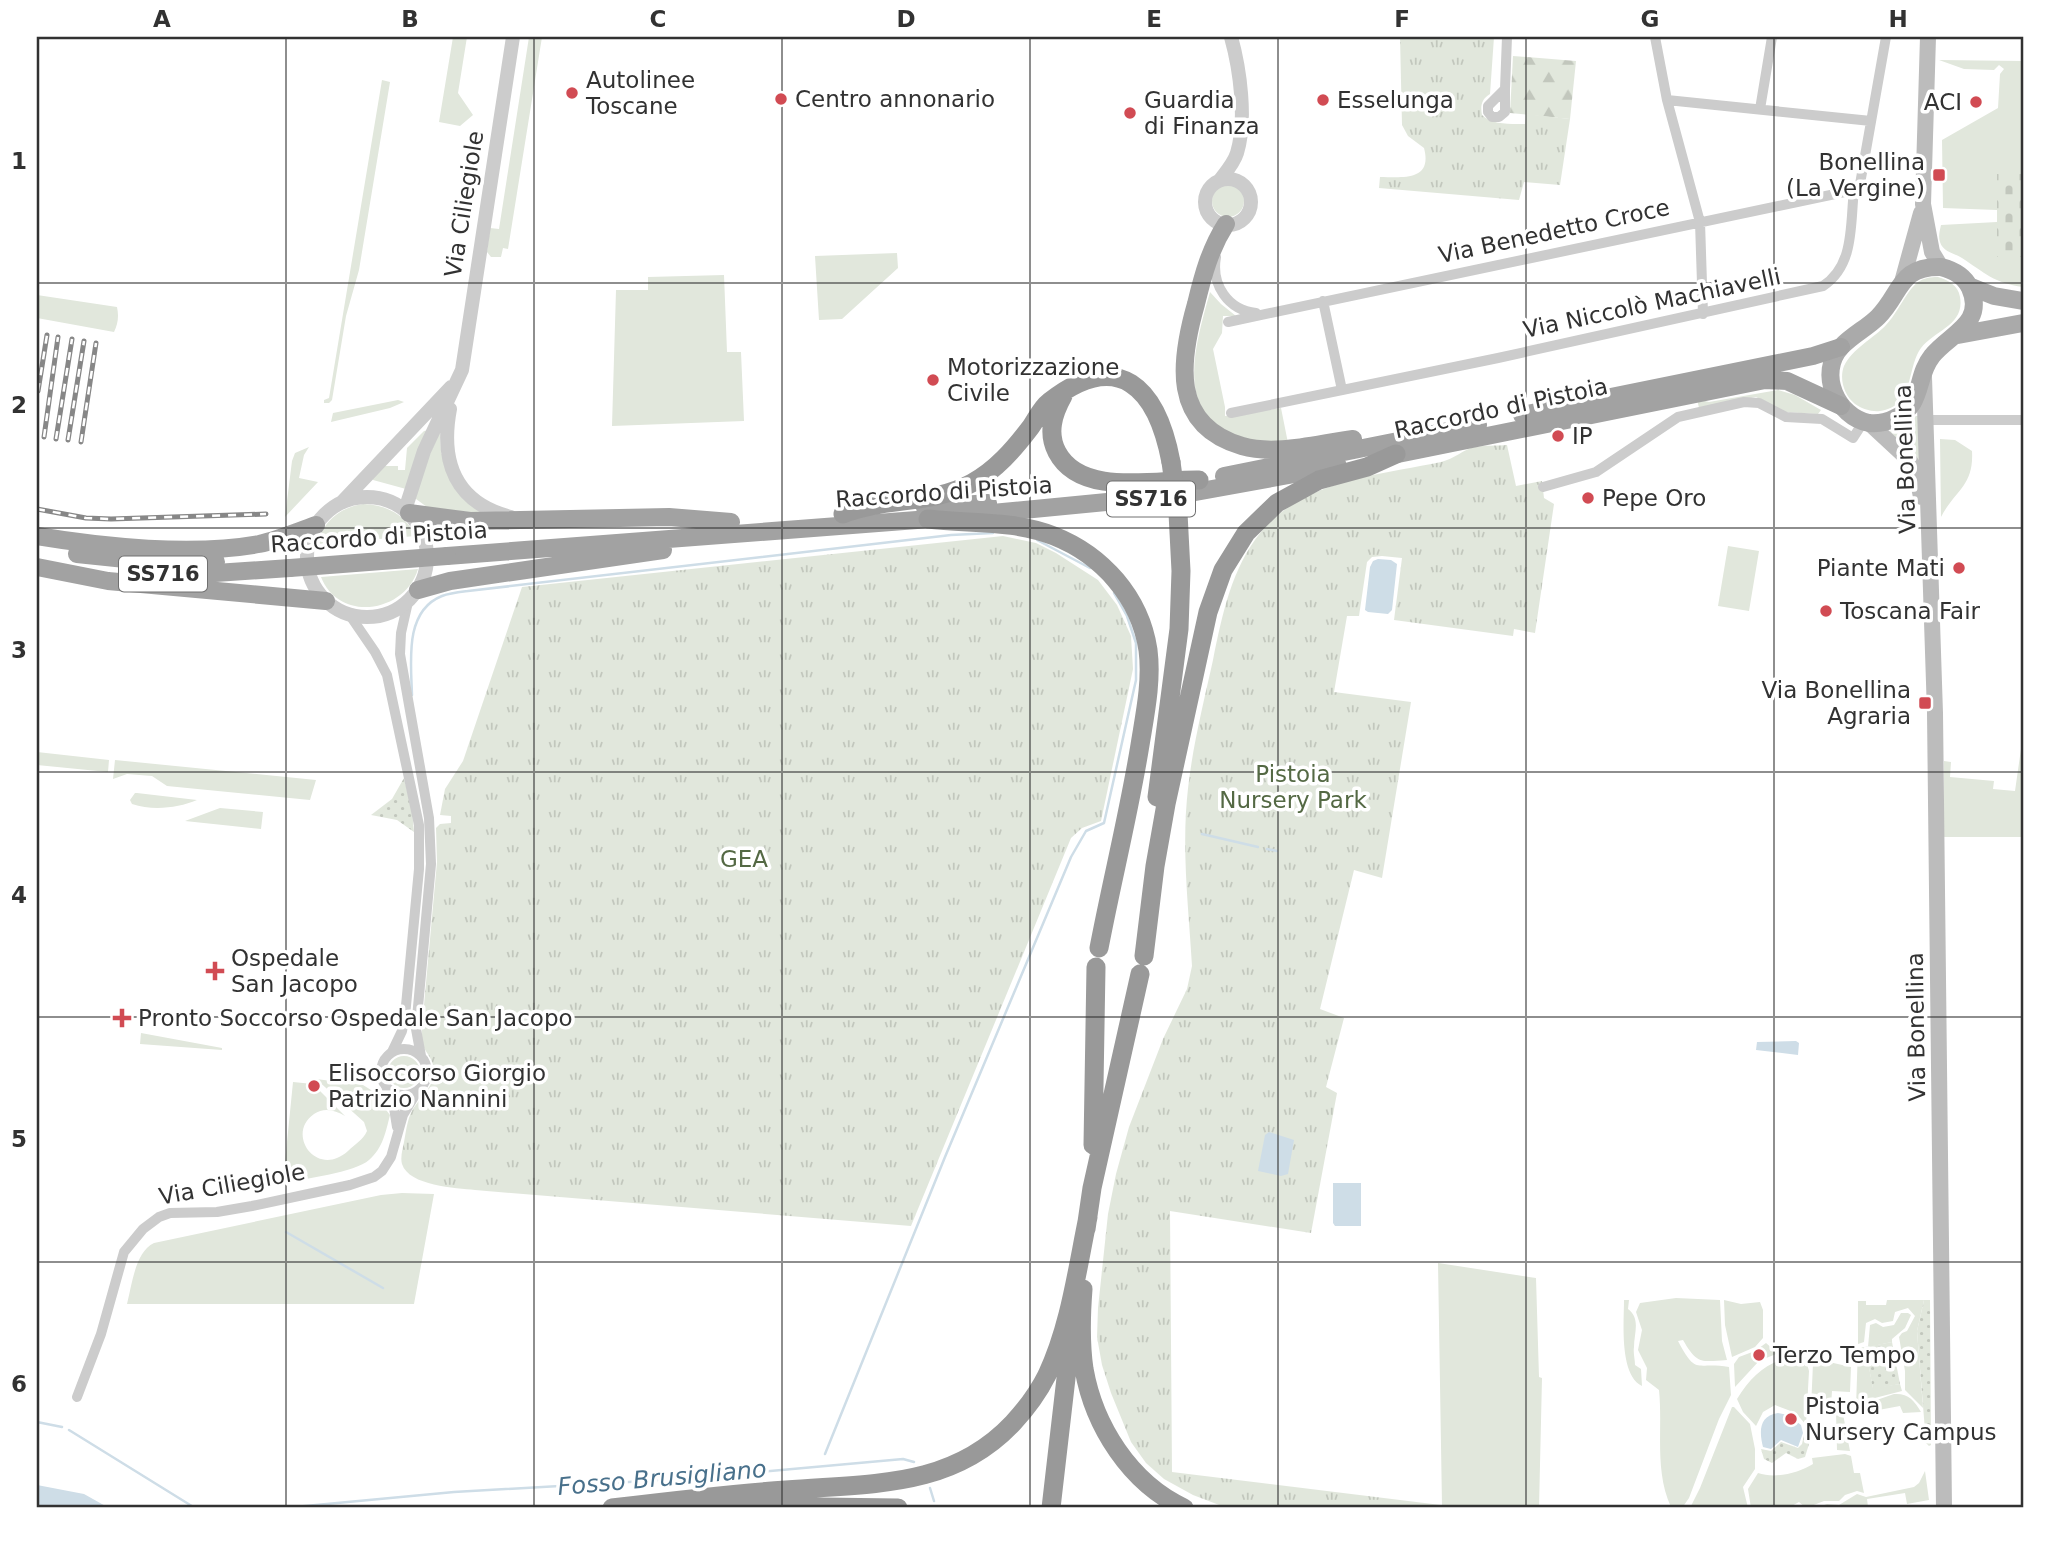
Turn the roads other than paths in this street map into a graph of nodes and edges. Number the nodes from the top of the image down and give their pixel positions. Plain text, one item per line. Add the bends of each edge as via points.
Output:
1 (513, 37) edge
2 (1231, 37) edge
3 (1507, 37) edge
4 (1655, 37) edge
5 (1772, 37) edge
6 (1886, 37) edge
7 (1928, 37) edge
8 (1505, 89) dead end
9 (1667, 100) junction
10 (1760, 109) junction
11 (1871, 121) junction
12 (1237, 155) junction
13 (1219, 181) junction
14 (1245, 186) junction
15 (1854, 190) junction
16 (1923, 204) junction
17 (1700, 222) junction
18 (1228, 224) junction
19 (1941, 267) junction
20 (1902, 282) junction
21 (1969, 286) junction
22 (1323, 301) junction
23 (2023, 301) edge
24 (1263, 313) junction
25 (1703, 314) junction
26 (1227, 322) dead end
27 (2023, 323) edge
28 (1958, 335) junction
29 (1840, 348) junction
30 (1924, 371) junction
31 (456, 385) junction
32 (1342, 390) junction
33 (1065, 392) junction
34 (1841, 405) junction
35 (1231, 413) dead end
36 (1926, 420) junction
37 (2023, 420) edge
38 (1866, 422) junction
39 (1472, 426) junction
40 (1396, 454) junction
41 (1199, 480) junction
42 (1543, 487) dead end
43 (342, 502) junction
44 (407, 512) junction
45 (843, 514) junction
46 (523, 519) junction
47 (928, 519) junction
48 (316, 525) junction
49 (732, 528) junction
50 (37, 536) edge
51 (1931, 544) junction
52 (37, 547) edge
53 (37, 558) edge
54 (290, 562) junction
55 (37, 567) edge
56 (413, 596) junction
57 (326, 601) junction
58 (349, 614) junction
59 (1163, 740) junction
60 (1119, 856) junction
61 (1154, 866) junction
62 (392, 1052) junction
63 (421, 1056) junction
64 (386, 1087) junction
65 (417, 1091) junction
66 (397, 1130) junction
67 (1092, 1188) junction
68 (1087, 1217) junction
69 (77, 1397) dead end
70 (612, 1508) edge
71 (648, 1508) edge
72 (898, 1508) edge
73 (1051, 1508) edge
74 (1184, 1508) edge
75 (1944, 1508) edge

1 - 31 street, Via Ciliegiole via 463,366
2 - 12 street via 1241,97
3 - 8 street
4 - 9 street
5 - 10 street
6 - 11 street, Via Niccolò Machiavelli
7 - 16 main road
9 - 10 street
9 - 17 street
10 - 11 street
11 - 15 street, Via Niccolò Machiavelli via 1860,184
12 - 13 street
12 - 14 street
13 - 14 street via 1235,180
13 - 18 street via 1208,191 1206,206 1214,219
14 - 18 street via 1250,209 1243,219
15 - 17 street, Via Benedetto Croce
15 - 25 street, Via Niccolò Machiavelli via 1847,254 1835,278 1807,292
16 - 19 main road via 1932,252
16 - 20 main road
17 - 22 street, Via Benedetto Croce
17 - 25 street
18 - 24 street, Via Benedetto Croce via 1215,258 1217,283 1234,305
18 - 39 highway via 1207,262 1183,362 1189,401 1206,427 1244,447 1272,449
19 - 20 main road via 1919,270
19 - 21 main road via 1955,271
20 - 29 main road via 1882,314
21 - 23 main road
21 - 28 main road via 1972,311
22 - 24 street, Via Benedetto Croce
22 - 32 street
24 - 26 street, Via Benedetto Croce
25 - 32 street, Via Niccolò Machiavelli
27 - 28 main road
28 - 30 main road via 1936,351
29 - 34 main road via 1831,373 1832,389
29 - 39 highway, Raccordo di Pistoia / SS716
30 - 36 main road, Via Bonellina
30 - 38 main road via 1917,399 1909,410 1891,420
31 - 43 street
31 - 44 street, Via Ciliegiole via 424,451
31 - 46 street via 446,442 456,478 481,506
32 - 35 street, Via Niccolò Machiavelli
33 - 41 highway via 1052,419 1052,436 1059,456 1075,471 1118,483
33 - 45 highway via 1046,405 998,465 973,483 939,496 866,505
33 - 59 highway, bridge via 1084,380 1118,378 1146,396 1159,417 1171,462 1181,571 1179,629
34 - 38 main road
34 - 40 highway, Raccordo di Pistoia / SS716 via 1787,381 1765,380
36 - 37 street
36 - 51 main road, Via Bonellina
38 - 42 street, Via Bonellina via 1853,438 1822,419 1786,417 1755,402 1730,405 1678,417 1596,472
38 - 51 main road, Via Bonellina via 1913,465
39 - 41 highway, Raccordo di Pistoia / SS716
40 - 47 highway, Raccordo di Pistoia / SS716 via 1167,497
40 - 61 highway via 1319,480 1291,495 1255,523 1230,557 1208,612
41 - 45 highway, Raccordo di Pistoia / SS716 via 1082,495
43 - 44 street via 377,497
43 - 48 street
44 - 46 highway via 452,520
44 - 56 street via 421,530 427,549 426,570
45 - 49 highway, Raccordo di Pistoia / SS716
46 - 49 highway via 669,517
47 - 49 highway, Raccordo di Pistoia / SS716
47 - 60 highway via 1003,524 1053,535 1100,563 1131,602 1145,637 1149,675
48 - 50 highway via 268,542 222,547 147,548
48 - 57 street via 308,544 307,565 313,584
49 - 54 highway, Raccordo di Pistoia / SS716
49 - 56 highway via 701,544 450,581
51 - 75 main road, Via Bonellina
52 - 54 highway, Raccordo di Pistoia / SS716 via 164,563
53 - 54 highway, Raccordo di Pistoia / SS716 via 159,574 218,573
55 - 57 highway via 108,581
56 - 58 street via 380,616
56 - 63 street via 401,633 402,673 432,851 416,1029
57 - 58 street
58 - 62 street via 387,675 419,825 405,1016
59 - 60 highway
59 - 61 highway
60 - 67 highway via 1098,958
61 - 67 highway via 1142,965
62 - 63 street via 407,1049
62 - 64 street via 381,1067
63 - 65 street via 427,1074
64 - 65 street via 401,1095
64 - 66 street
65 - 66 street, Via Ciliegiole
66 - 69 street, Via Ciliegiole via 386,1165 365,1181 217,1212 170,1213 143,1229 124,1252
67 - 68 highway
68 - 70 highway via 1066,1322 1046,1378 1017,1419 978,1453 942,1471 893,1482
68 - 73 highway
68 - 74 highway via 1081,1333 1084,1369 1096,1409 1124,1460 1152,1488
71 - 72 highway

